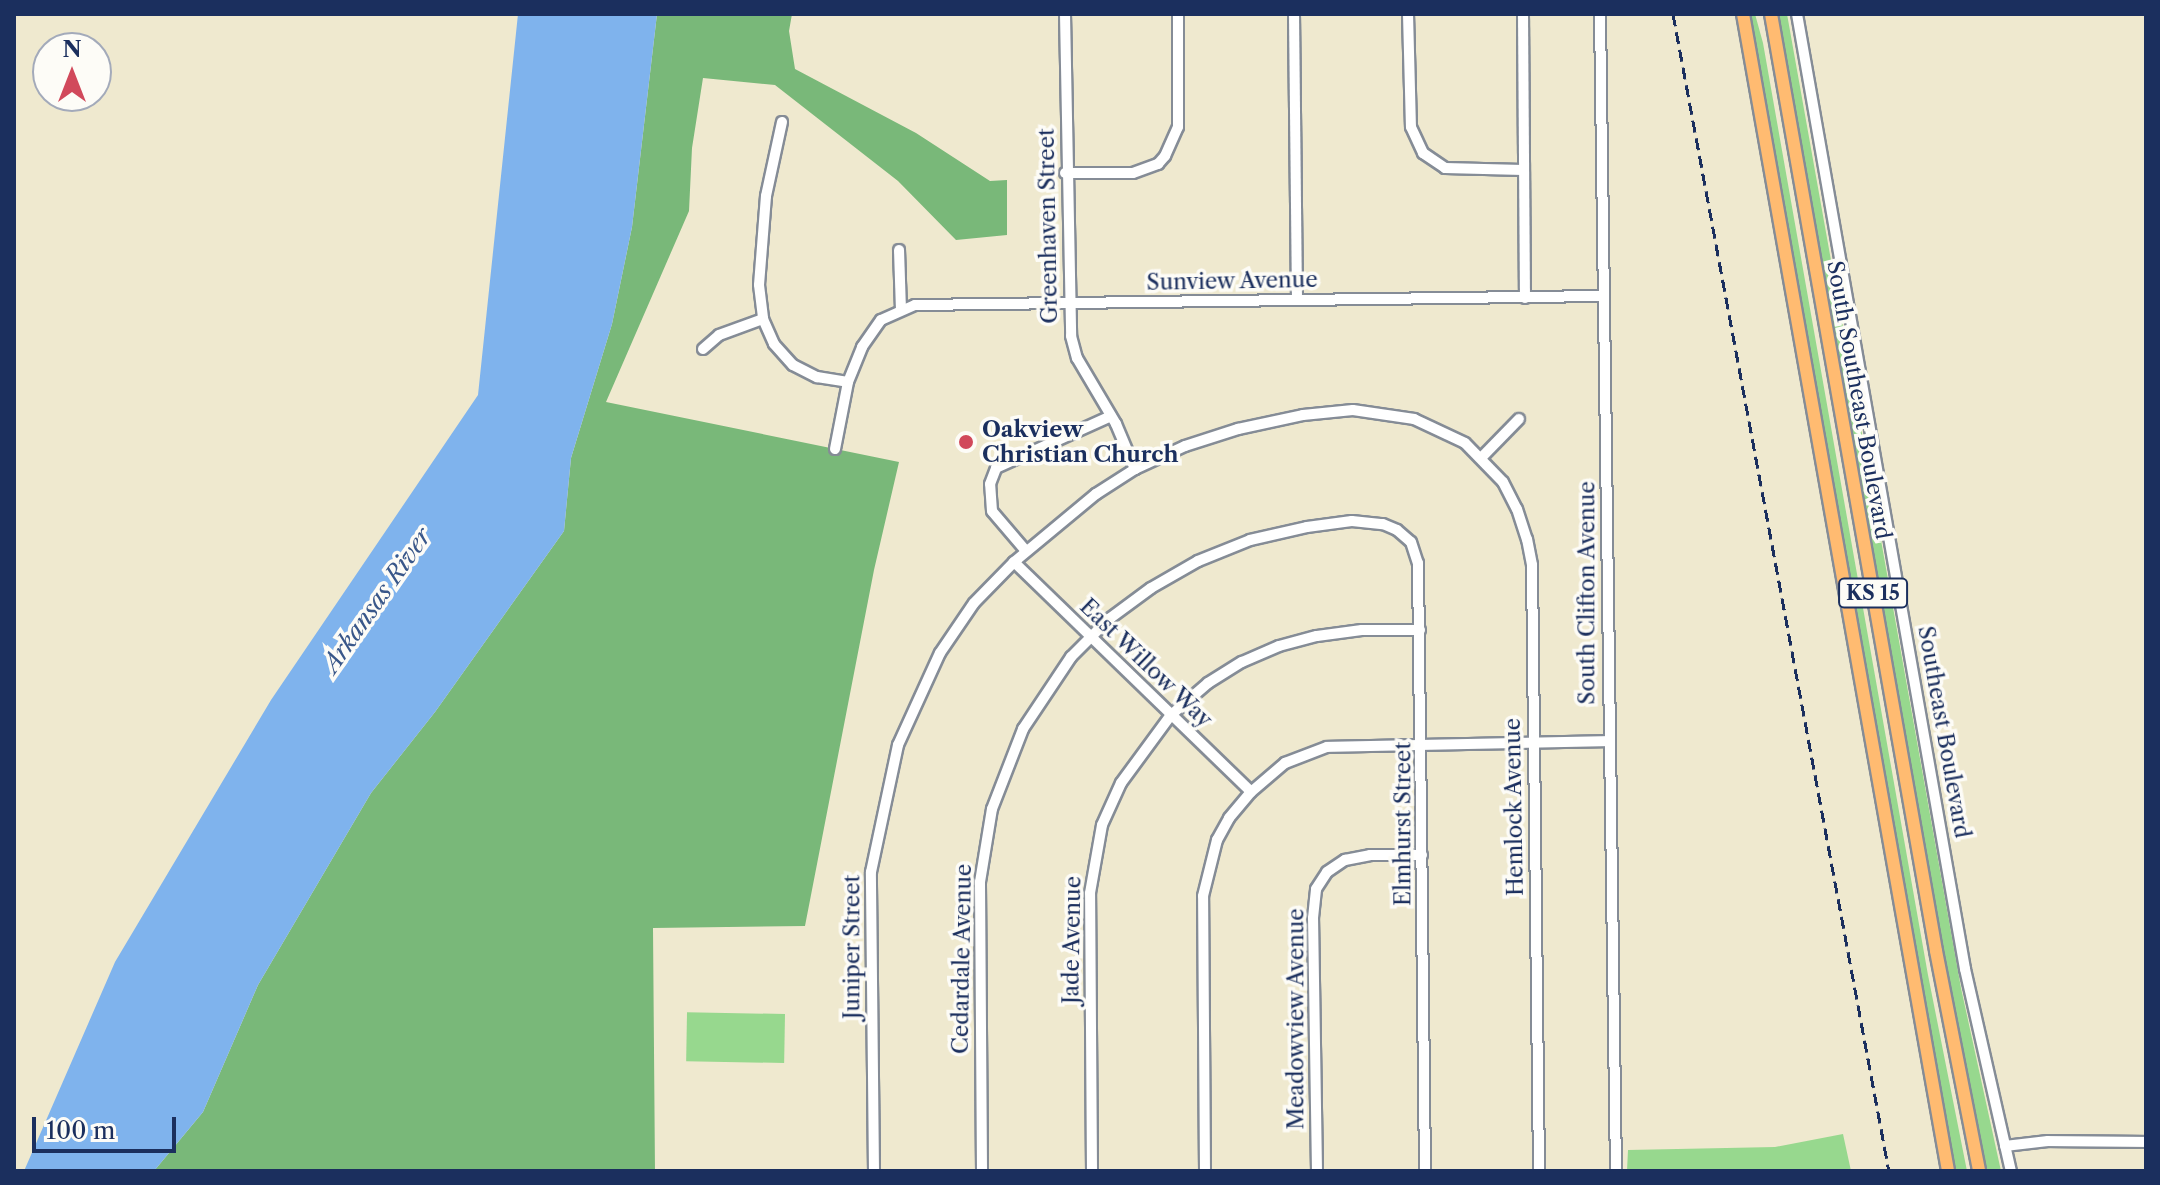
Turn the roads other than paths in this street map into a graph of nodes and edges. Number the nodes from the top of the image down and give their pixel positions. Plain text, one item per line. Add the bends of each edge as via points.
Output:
1 (1065, 14) edge
2 (1178, 14) edge
3 (1294, 14) edge
4 (1408, 14) edge
5 (1523, 14) edge
6 (1600, 14) edge
7 (1743, 14) edge
8 (1771, 14) edge
9 (1797, 14) edge
10 (782, 122) dead end
11 (1523, 170) junction
12 (1065, 173) junction
13 (899, 250) dead end
14 (1604, 296) junction
15 (1525, 298) junction
16 (1297, 300) junction
17 (1069, 302) junction
18 (901, 309) junction
19 (763, 319) junction
20 (703, 349) dead end
21 (848, 382) junction
22 (1111, 416) junction
23 (1519, 419) dead end
24 (835, 449) dead end
25 (1482, 457) junction
26 (1135, 469) junction
27 (1352, 521) joint
28 (1026, 551) junction
29 (1014, 562) junction
30 (1420, 630) junction
31 (1091, 636) junction
32 (1171, 715) junction
33 (1608, 741) junction
34 (1422, 743) junction
35 (1534, 743) junction
36 (1251, 792) junction
37 (1422, 855) junction
38 (2146, 1142) edge
39 (2005, 1146) junction
40 (874, 1171) edge
41 (982, 1171) edge
42 (1092, 1171) edge
43 (1205, 1171) edge
44 (1317, 1171) edge
45 (1425, 1171) edge
46 (1539, 1171) edge
47 (1616, 1171) edge
48 (1948, 1171) edge
49 (1979, 1171) edge
50 (2011, 1171) edge

1 - 12 street, Greenhaven Street
2 - 12 street via 1178,127 1165,156 1133,173
3 - 16 street
4 - 11 street via 1411,127 1418,145 1445,168
5 - 11 street
6 - 14 street, South Clifton Avenue
7 - 48 main road, KS 15
8 - 49 main road, South Southeast Boulevard / KS 15
9 - 39 street, Southeast Boulevard via 1965,972
10 - 19 street via 766,196 759,285
11 - 15 street
12 - 17 street, Greenhaven Street
13 - 18 street
14 - 15 street, Sunview Avenue
14 - 33 street, South Clifton Avenue
15 - 16 street, Sunview Avenue
16 - 17 street, Sunview Avenue
17 - 18 street, Sunview Avenue
17 - 22 street, Greenhaven Street via 1077,358
18 - 21 street via 871,333
19 - 20 street via 719,335
19 - 21 street via 774,344 793,365 817,377
21 - 24 street
22 - 26 street, Greenhaven Street
22 - 28 street via 996,468 990,484 992,511
23 - 25 street
25 - 26 street, Juniper Street via 1431,425 1390,413 1353,410 1238,429
25 - 35 street, Hemlock Avenue via 1513,500 1532,565
26 - 28 street, Juniper Street
27 - 30 street, Elmhurst Street via 1383,524 1411,542 1419,570
27 - 31 street, Cedardale Avenue via 1277,533 1211,555 1151,588
28 - 29 street, Juniper Street
29 - 31 street, East Willow Way
29 - 40 street, Juniper Street via 974,603 937,657 909,715 889,775 869,891
30 - 32 street, Jade Avenue via 1341,632 1279,646 1219,675
30 - 34 street, Elmhurst Street
31 - 32 street, East Willow Way
31 - 41 street, Cedardale Avenue via 1054,679 1023,729 1000,782 986,838 979,913
32 - 36 street, East Willow Way
32 - 42 street, Jade Avenue via 1121,783 1094,858
33 - 35 street
33 - 47 street, South Clifton Avenue
34 - 35 street
34 - 36 street via 1350,743 1310,751 1285,763
34 - 37 street, Elmhurst Street
35 - 46 street, Hemlock Avenue
36 - 43 street via 1217,840 1203,896
37 - 44 street, Meadowview Avenue via 1345,860 1327,872 1316,889
37 - 45 street, Elmhurst Street
38 - 39 street
39 - 50 street, Southeast Boulevard

